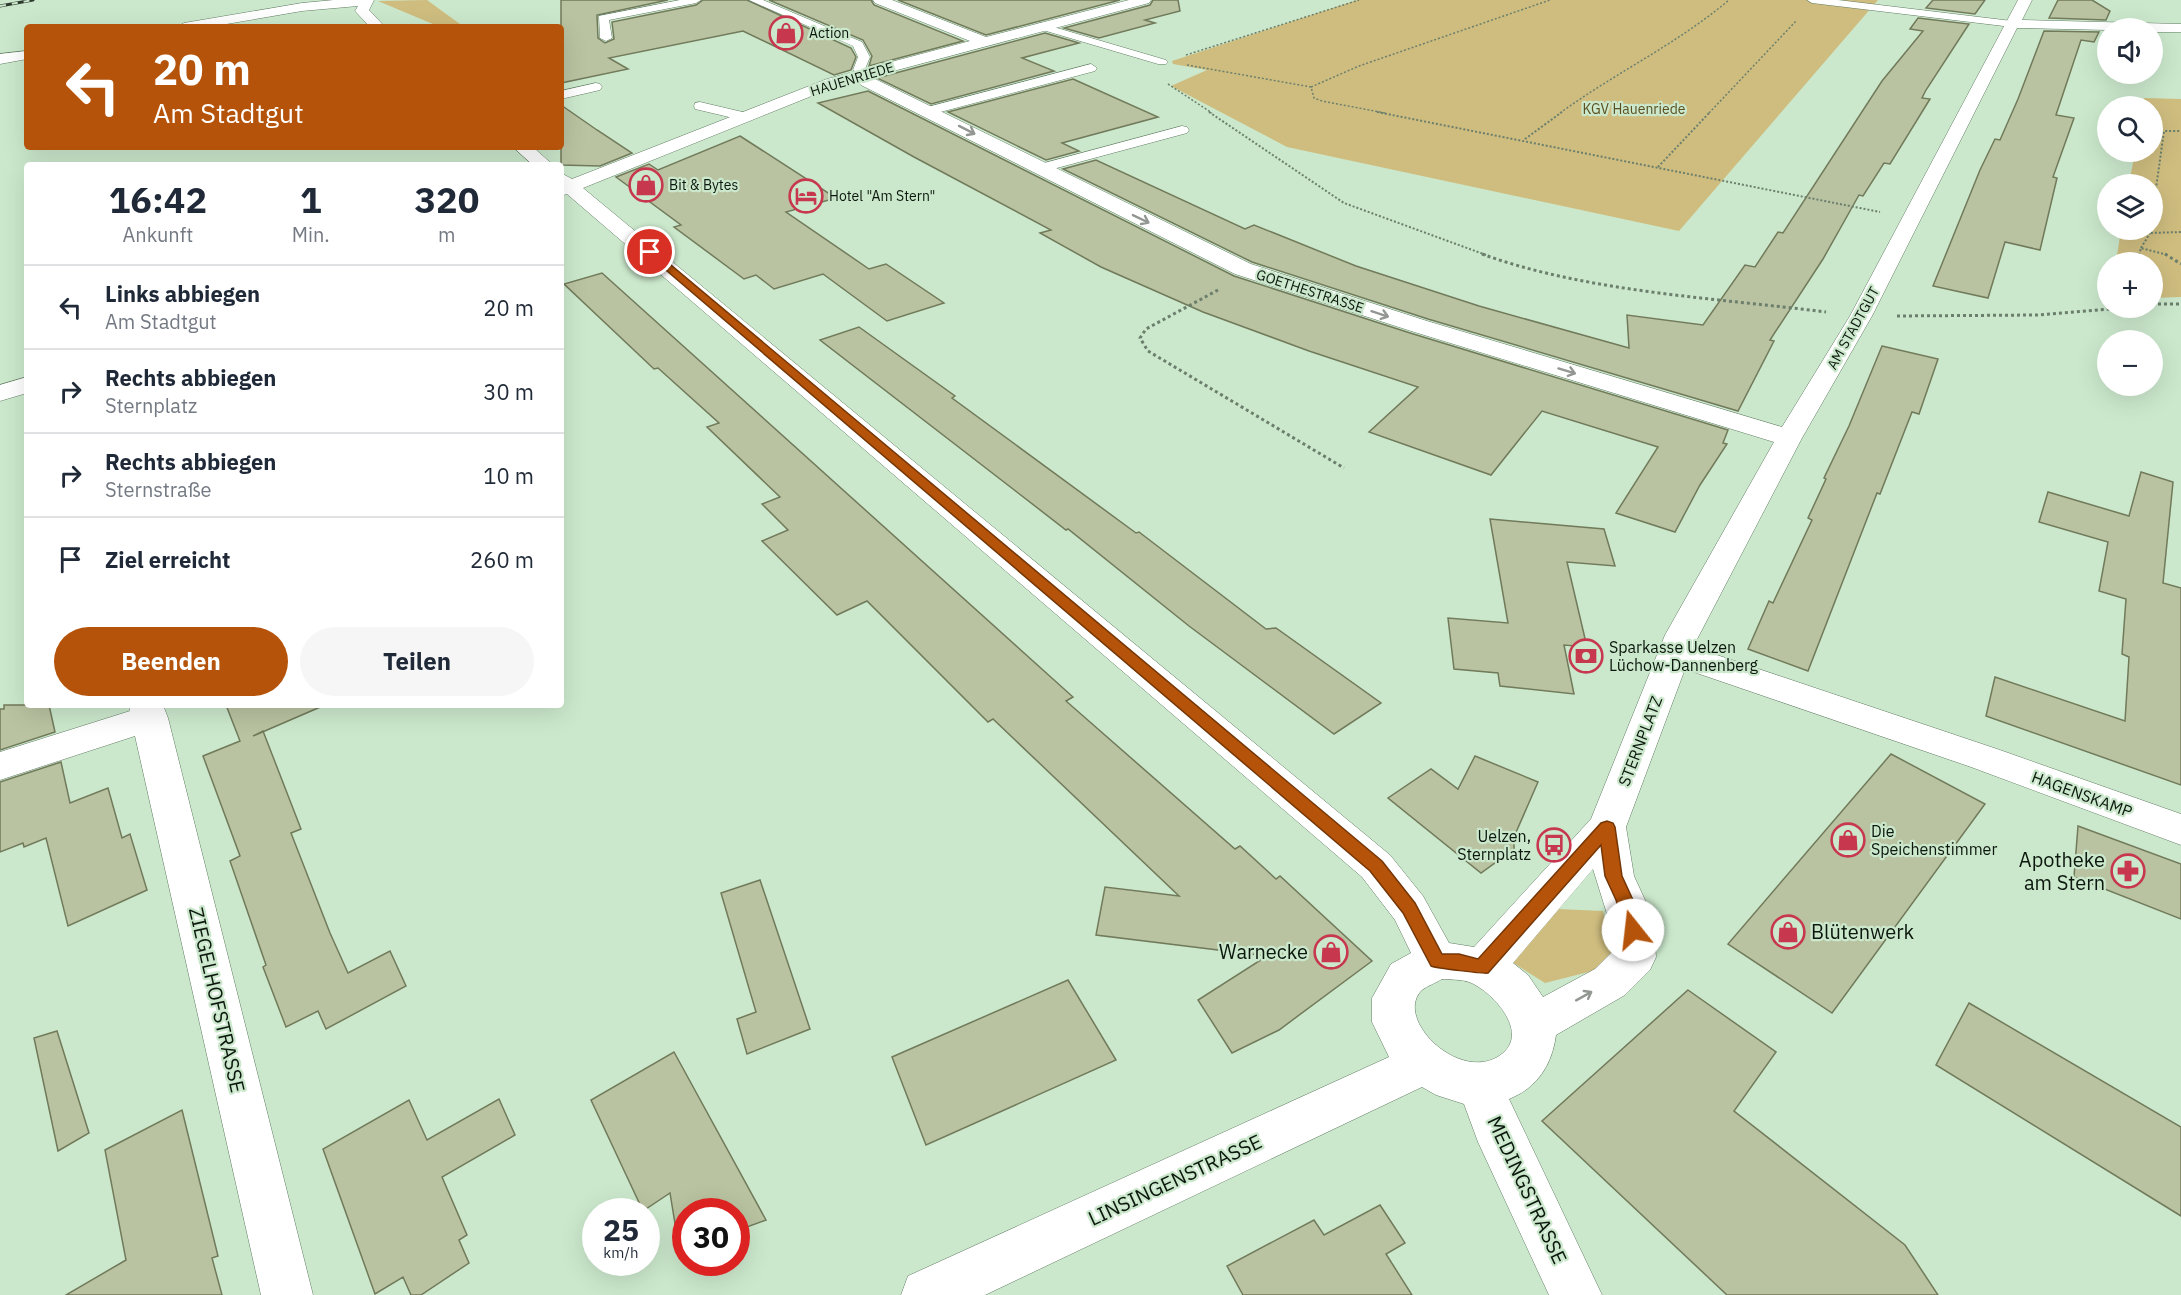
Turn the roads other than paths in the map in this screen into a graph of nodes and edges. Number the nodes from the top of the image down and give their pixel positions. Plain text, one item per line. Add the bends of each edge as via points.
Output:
1 (696, 0) edge
2 (754, 0) edge
3 (879, 0) edge
4 (1144, 0) edge
5 (1814, 0) edge
6 (2025, 0) edge
7 (366, 1) edge
8 (202, 24) edge
9 (375, 24) edge
10 (2012, 24) junction
11 (1040, 26) junction
12 (2181, 28) edge
13 (606, 38) dead end
14 (982, 42) junction
15 (24, 55) edge
16 (0, 59) edge
17 (1162, 62) road end
18 (1091, 68) dead end
19 (863, 74) junction
20 (596, 87) dead end
21 (564, 94) edge
22 (700, 106) dead end
23 (929, 111) junction
24 (746, 117) junction
25 (1182, 129) dead end
26 (526, 150) edge
27 (540, 162) edge
28 (1042, 168) junction
29 (564, 185) edge
30 (24, 386) edge
31 (0, 393) edge
32 (1789, 438) junction
33 (1674, 653) junction
34 (148, 711) edge
35 (0, 766) edge
36 (1607, 827) junction
37 (2181, 830) edge
38 (1437, 961) junction
39 (1482, 968) junction
40 (1533, 1025) junction
41 (1423, 1064) junction
42 (1480, 1084) junction
43 (287, 1295) edge
44 (927, 1295) edge
45 (1576, 1295) edge

1 - 13 lane via 603,18
2 - 19 lane via 858,44 864,57 859,70
3 - 14 street
4 - 11 street, HAUENRIEDE
5 - 10 lane
6 - 10 street, AM STADTGUT
7 - 8 street
7 - 9 street via 362,11
10 - 12 street
10 - 32 street, AM STADTGUT via 1861,316
11 - 14 street, HAUENRIEDE
11 - 17 lane
14 - 19 street, HAUENRIEDE
15 - 16 street
18 - 23 lane
19 - 23 street, GOETHESTRASSE via 867,82
19 - 24 street, HAUENRIEDE
20 - 21 lane
22 - 24 lane
23 -> 28 street, GOETHESTRASSE
24 - 29 street, HAUENRIEDE
25 - 28 lane
26 - 27 street
28 -> 32 street, GOETHESTRASSE via 1254,272
29 - 38 street via 1376,866 1409,908
30 - 31 street
32 - 33 street, AM STADTGUT
33 - 36 street, STERNPLATZ
33 - 37 street, HAGENSKAMP via 1984,758
34 - 35 street
34 - 43 street, ZIEGELHOFSTRASSE
36 - 39 street
40 -> 36 street, STERNPLATZ via 1611,982 1635,957 1633,930 1614,876
38 - 39 street via 1459,961
38 - 41 street via 1404,977 1395,992 1392,1010 1407,1047
39 - 40 street via 1515,991
40 - 42 street via 1534,1043 1517,1072 1500,1081
41 - 42 street via 1441,1075
41 - 44 street, LINSINGENSTRASSE
42 - 45 street, MEDINGSTRASSE via 1495,1126

